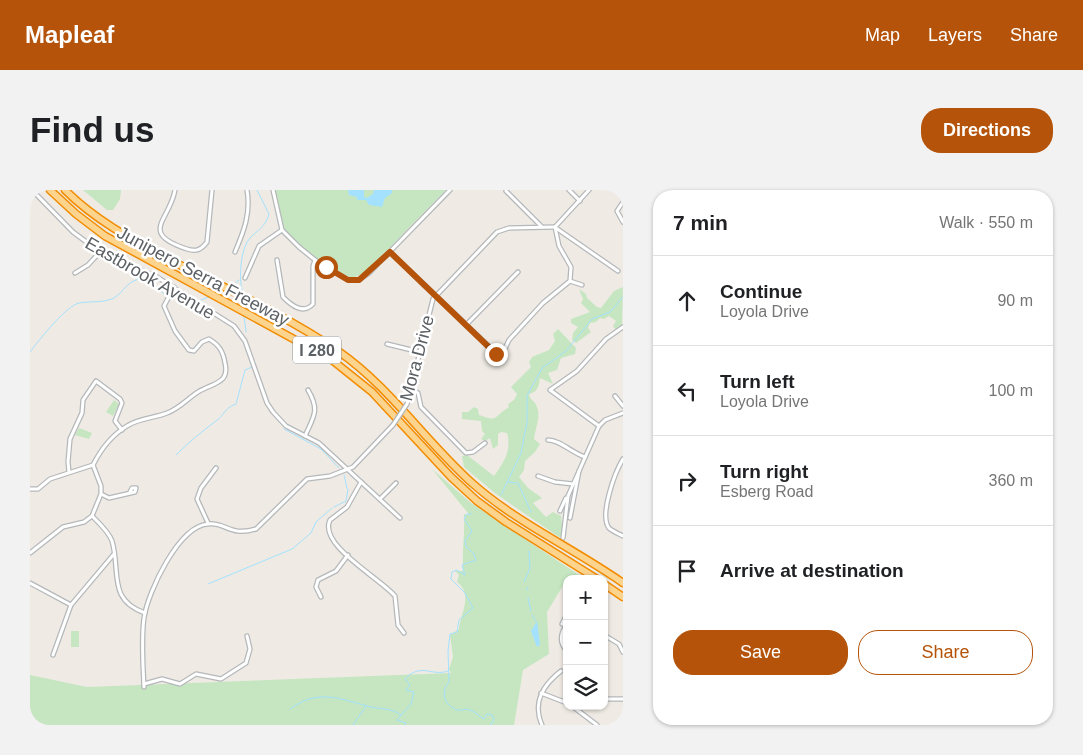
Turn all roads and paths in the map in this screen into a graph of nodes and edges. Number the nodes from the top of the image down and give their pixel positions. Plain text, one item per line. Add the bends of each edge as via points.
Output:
1 (32, 190) edge
2 (50, 190) edge
3 (65, 190) edge
4 (174, 190) edge
5 (212, 190) edge
6 (247, 190) edge
7 (273, 190) edge
8 (450, 190) edge
9 (569, 190) edge
10 (588, 190) edge
11 (506, 191) edge
12 (580, 201) junction
13 (623, 202) edge
14 (623, 222) edge
15 (543, 227) junction
16 (556, 227) junction
17 (282, 230) junction
18 (100, 252) junction
19 (235, 252) dead end
20 (390, 252) junction
21 (277, 260) dead end
22 (314, 260) junction
23 (618, 271) dead end
24 (518, 272) dead end
25 (75, 273) dead end
26 (245, 278) dead end
27 (570, 281) junction
28 (582, 285) dead end
29 (174, 288) junction
30 (436, 295) junction
31 (466, 325) junction
32 (623, 327) edge
33 (387, 344) dead end
34 (420, 352) junction
35 (308, 390) dead end
36 (411, 390) junction
37 (616, 396) dead end
38 (623, 406) edge
39 (623, 413) edge
40 (599, 426) junction
41 (122, 430) junction
42 (306, 436) junction
43 (548, 440) dead end
44 (485, 443) dead end
45 (585, 457) junction
46 (623, 459) edge
47 (93, 465) junction
48 (216, 468) dead end
49 (347, 470) junction
50 (579, 471) junction
51 (69, 472) junction
52 (538, 476) dead end
53 (361, 482) junction
54 (396, 483) dead end
55 (573, 484) junction
56 (30, 489) edge
57 (130, 492) dead end
58 (101, 494) junction
59 (568, 496) junction
60 (381, 498) junction
61 (560, 511) dead end
62 (92, 516) junction
63 (400, 518) dead end
64 (570, 518) dead end
65 (208, 524) junction
66 (623, 536) edge
67 (560, 540) junction
68 (30, 553) edge
69 (114, 554) junction
70 (348, 555) junction
71 (590, 575) edge
72 (623, 582) edge
73 (30, 583) edge
74 (608, 587) edge
75 (321, 596) dead end
76 (623, 597) edge
77 (71, 605) junction
78 (145, 613) junction
79 (564, 620) edge
80 (562, 624) dead end
81 (404, 633) dead end
82 (563, 633) edge
83 (248, 636) dead end
84 (608, 637) edge
85 (563, 646) edge
86 (623, 652) edge
87 (53, 655) dead end
88 (561, 671) dead end
89 (541, 693) junction
90 (608, 699) edge
91 (623, 699) edge
92 (563, 701) edge
93 (577, 710) edge
94 (542, 725) edge
95 (597, 725) edge

1 - 18 street, Eastbrook Avenue via 73,232
2 - 71 highway, Junipero Serra Freeway / I 280 via 105,236 332,360 372,392 465,490 506,522
3 - 67 highway, Junipero Serra Freeway / I 280 via 118,232 345,356 379,384 472,482 497,503
4 - 5 street via 160,224 161,233 168,242 194,251 207,242
6 - 19 street via 247,222
7 - 17 street
8 - 20 street
9 - 12 street
10 - 12 street
11 - 15 street
12 - 16 street
13 - 14 street via 617,211
15 - 16 street, Mora Drive
15 - 30 street, Mora Drive via 509,228 497,232
16 - 23 street
16 - 27 street via 559,246 571,267
17 - 22 street
17 - 26 street via 259,246
18 - 25 street
18 - 29 street, Eastbrook Avenue via 133,265
20 - 22 street via 365,277 356,281
20 - 30 street
21 - 22 street via 283,297 296,308 303,309 313,304
24 - 31 street
27 - 28 street
27 - 31 street via 509,340 503,355 496,354
29 - 41 street via 164,306 170,322 189,350 194,352 209,339 216,343 222,350 227,371 224,379 199,391 182,406 130,424
29 - 42 street, Eastbrook Avenue via 234,326 245,341 267,402 286,426
30 - 31 street
30 - 34 street, Mora Drive
32 - 40 street via 606,339 577,371 550,390
33 - 34 street
34 - 36 street, Mora Drive
35 - 42 street via 315,402 315,413
36 - 44 street via 418,393 421,407 466,453
36 - 49 street, Mora Drive, bridge via 407,404 393,425
37 - 38 street
39 - 40 street
40 - 45 street
41 - 47 street via 105,444
41 - 51 street via 115,419 122,403 120,399 96,381 84,400 82,413 70,438
42 - 49 street, Eastbrook Avenue via 319,443
43 - 45 street
45 - 50 street
46 - 66 street via 614,479 606,521 610,528
47 - 51 street
47 - 58 street
48 - 65 street via 197,499
49 - 53 street, Eastbrook Avenue
49 - 65 street, Mora Drive via 308,479 256,529 230,531
50 - 55 street
50 - 64 street
51 - 56 street via 50,479 38,489
52 - 55 street
53 - 60 street, Eastbrook Avenue
53 - 70 street via 347,507 328,523 330,538
54 - 60 street
55 - 59 street
57 - 58 street via 110,498
58 - 62 street
59 - 61 street
59 - 67 street
60 - 63 street, Eastbrook Avenue
62 - 68 street via 84,522 63,527
62 - 69 street via 112,539
65 - 78 street via 194,528 172,553
67 - 72 highway, Junipero Serra Freeway / I 280
69 - 77 street
69 - 78 street via 122,598 132,608
70 - 75 street via 336,571 317,582
70 - 81 street via 395,596 398,624
73 - 77 street
74 - 76 highway
77 - 87 street
78 - 83 street via 144,685 162,679 180,684 196,674 221,679 246,663 250,649
79 - 80 street
82 - 85 street
84 - 86 street via 619,644
88 - 89 street via 546,683
89 - 92 street
89 - 94 street via 539,717
90 - 91 street
93 - 95 street

